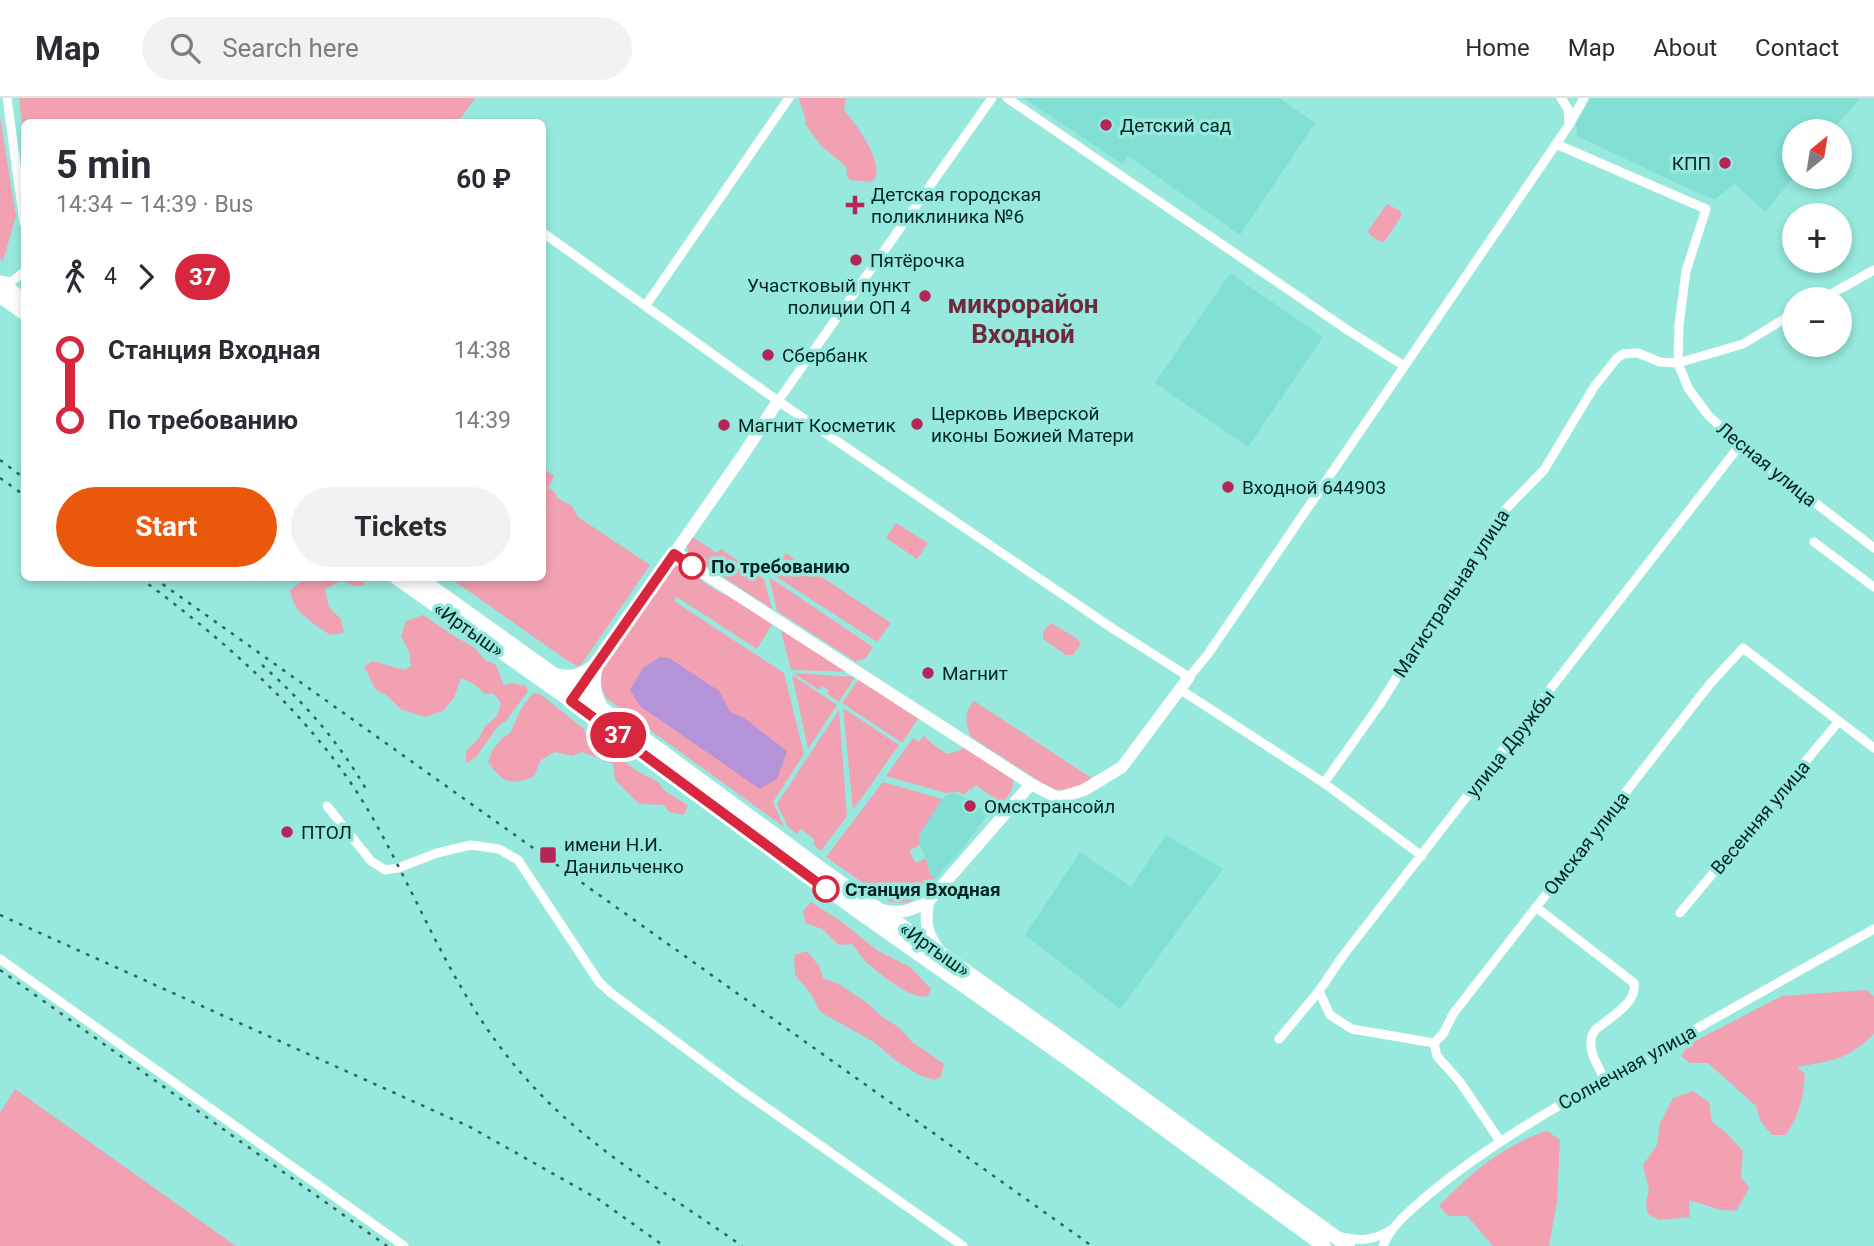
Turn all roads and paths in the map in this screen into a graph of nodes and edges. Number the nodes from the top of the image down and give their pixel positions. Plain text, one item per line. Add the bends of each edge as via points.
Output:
1 (7, 98) edge
2 (789, 98) edge
3 (992, 98) edge
4 (1007, 98) edge
5 (1561, 98) edge
6 (1584, 98) edge
7 (1569, 125) junction
8 (1556, 144) junction
9 (21, 201) edge
10 (546, 235) edge
11 (1874, 270) edge
12 (21, 274) edge
13 (0, 281) edge
14 (1844, 287) edge
15 (0, 296) edge
16 (21, 302) edge
17 (21, 303) edge
18 (646, 305) junction
19 (1782, 320) edge
20 (1678, 363) junction
21 (1404, 366) junction
22 (778, 401) junction
23 (1740, 445) junction
24 (1814, 542) dead end
25 (1874, 548) edge
26 (674, 554) junction
27 (402, 581) edge
28 (423, 581) edge
29 (1874, 587) edge
30 (600, 660) junction
31 (552, 673) junction
32 (1189, 677) junction
33 (1181, 690) junction
34 (575, 696) junction
35 (603, 709) junction
36 (1839, 721) junction
37 (1874, 748) edge
38 (1324, 783) junction
39 (1031, 784) junction
40 (327, 806) dead end
41 (1422, 856) junction
42 (928, 902) junction
43 (1536, 908) junction
44 (878, 909) junction
45 (1680, 913) dead end
46 (1874, 929) edge
47 (940, 952) junction
48 (0, 959) edge
49 (1319, 992) junction
50 (1279, 1039) dead end
51 (1434, 1043) junction
52 (1605, 1080) junction
53 (1500, 1141) junction
54 (1395, 1227) junction
55 (1329, 1240) edge
56 (404, 1246) edge
57 (963, 1246) edge
58 (1348, 1246) edge
59 (1383, 1246) edge

1 - 9 street
2 - 18 street
3 - 22 street
4 - 21 street
5 - 7 street via 1568,109
6 - 7 street
7 - 8 street
8 - 20 street via 1706,209 1686,271
8 - 21 street
10 - 18 street
11 - 14 street
12 - 13 street via 11,282
13 - 16 main road
15 - 17 main road
18 - 22 street
19 - 20 street via 1744,344
20 - 23 street, Лесная улица via 1707,415
20 - 38 street, Магистральная улица via 1638,353 1617,358 1544,470 1498,517 1380,704
21 - 32 street
22 - 26 street
22 - 32 street
23 - 25 street, Лесная улица
23 - 41 street, улица Дружбы
24 - 29 street
26 - 30 street
26 - 39 street
27 - 34 main road, «Иртыш»
28 - 31 main road, «Иртыш»
30 - 31 street via 577,676
30 - 34 street
30 - 35 street via 595,688
31 - 34 main road, «Иртыш»
32 - 33 street
33 - 38 street
33 - 39 street via 1113,775 1066,797 1051,796
34 - 35 main road, «Иртыш»
34 - 55 main road, «Иртыш» via 859,912
35 - 44 main road, «Иртыш»
36 - 37 street
36 - 43 street, Омская улица via 1743,648 1709,685
36 - 45 street, Весенняя улица
38 - 41 street
39 - 42 street
40 - 57 street via 371,861 385,870 471,845 499,849 518,860 599,982 611,993
41 - 49 street, улица Дружбы
42 - 44 street via 896,914
42 - 47 street via 925,922
43 - 51 street, Омская улица
43 - 52 street via 1634,983 1632,999 1591,1036 1591,1050
44 - 47 main road, «Иртыш»
46 - 52 street, Солнечная улица
47 - 55 main road, «Иртыш»
48 - 56 street
49 - 50 street, улица Дружбы
49 - 51 street via 1330,1014 1352,1028
51 - 53 street via 1437,1056
52 - 53 street, Солнечная улица
53 - 54 street, Солнечная улица via 1451,1176
54 - 55 street via 1368,1240
54 - 59 street
55 - 58 main road, «Иртыш»

